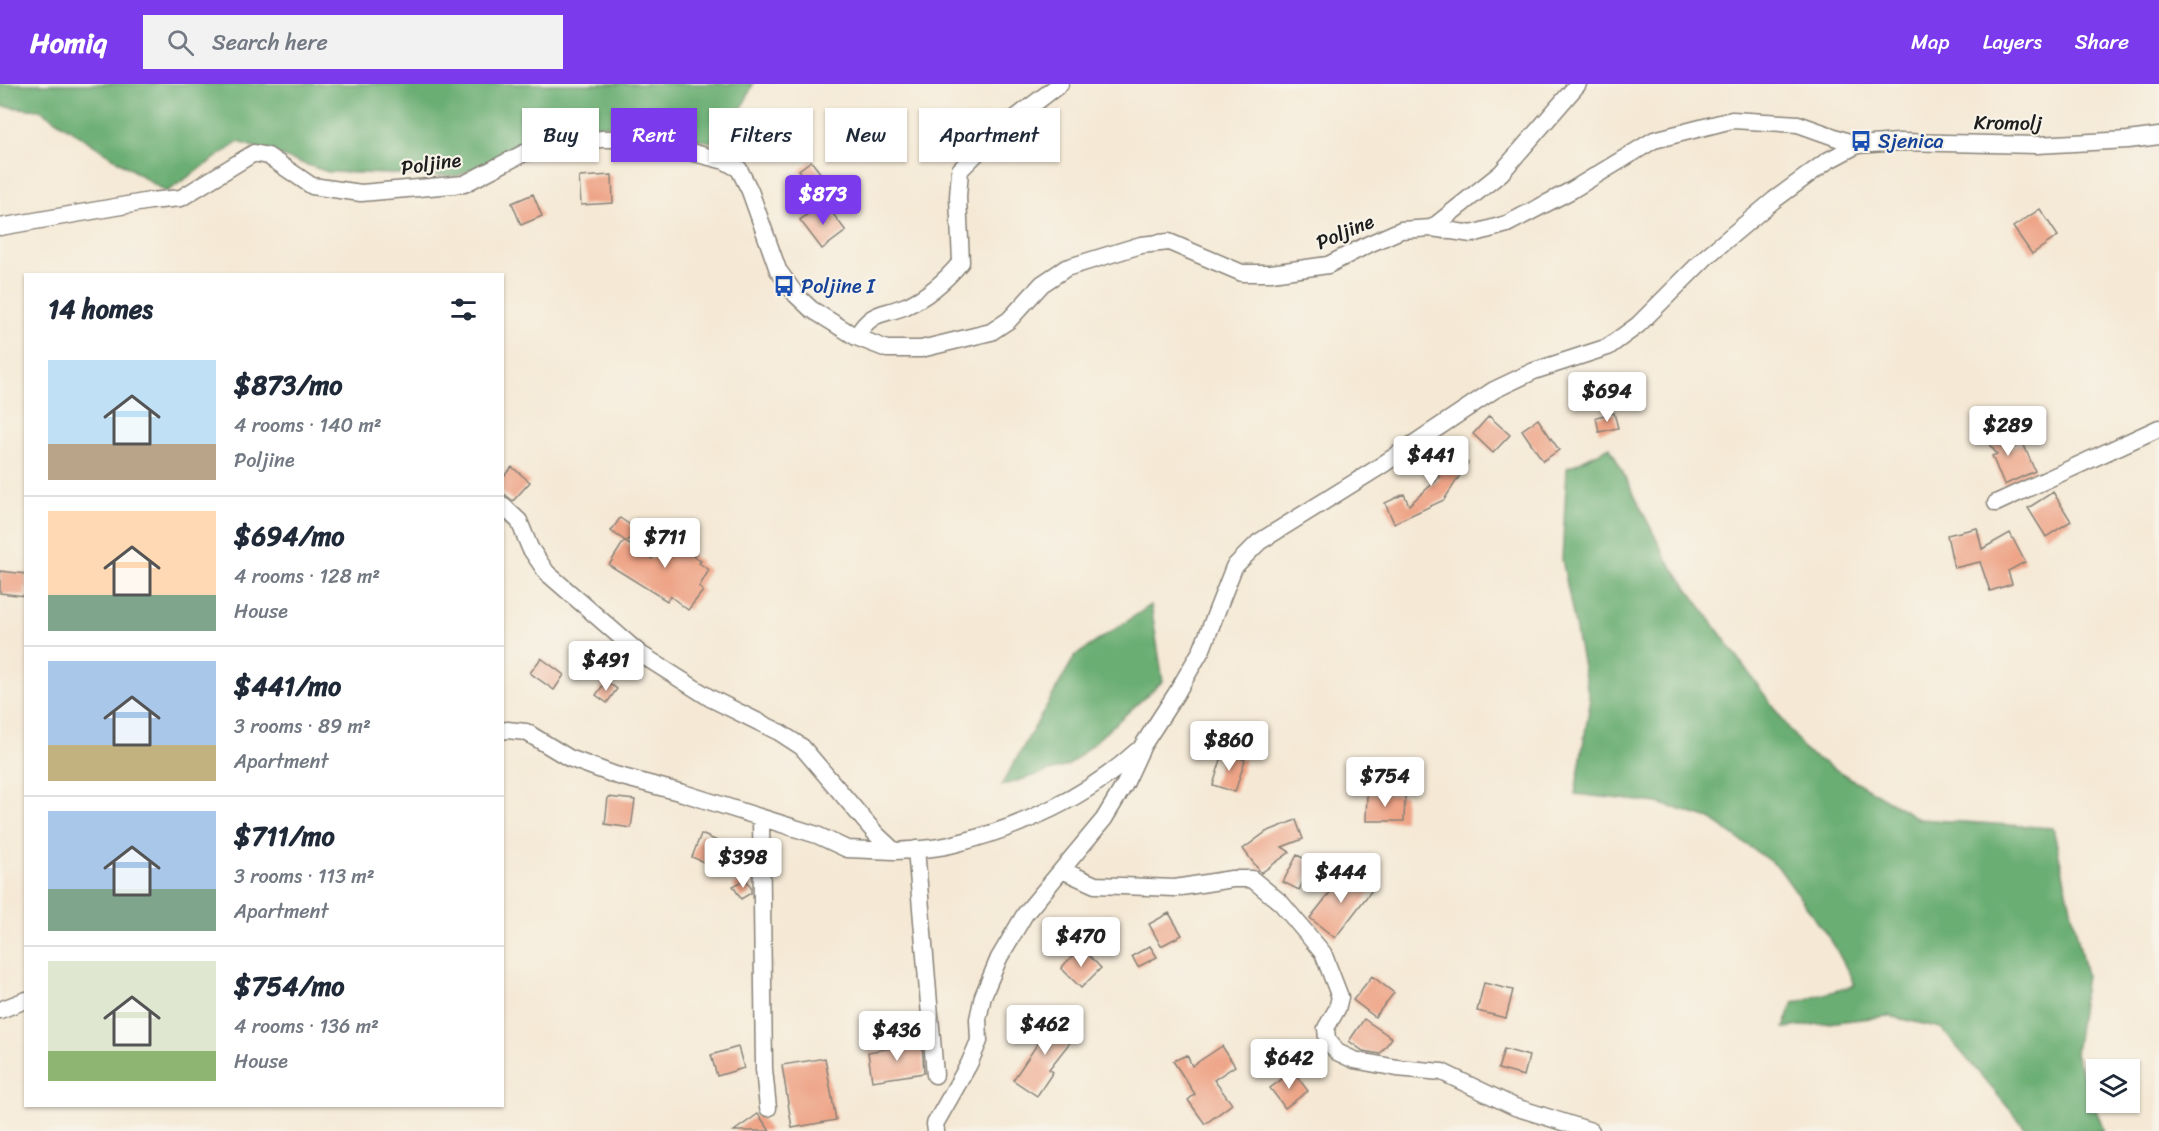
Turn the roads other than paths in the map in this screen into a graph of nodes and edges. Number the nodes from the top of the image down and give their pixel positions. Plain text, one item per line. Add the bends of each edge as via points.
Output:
1 (1060, 84) edge
2 (1578, 84) edge
3 (2159, 136) edge
4 (1857, 145) junction
5 (0, 227) edge
6 (1432, 228) junction
7 (856, 337) junction
8 (2159, 428) edge
9 (1996, 503) dead end
10 (504, 507) edge
11 (504, 731) edge
12 (1143, 745) junction
13 (761, 818) junction
14 (916, 849) junction
15 (894, 851) junction
16 (1062, 870) junction
17 (24, 1001) edge
18 (0, 1010) edge
19 (935, 1075) dead end
20 (768, 1108) dead end
21 (936, 1131) edge
22 (1591, 1131) edge

1 - 7 street via 1001,129 960,170 961,262 944,283 907,306 877,314
2 - 6 street via 1501,173
3 - 4 street, Kromolj via 2037,145
4 - 6 street, Poljine via 1798,124 1732,120 1654,140 1508,224 1472,234
4 - 12 street via 1827,161 1774,200 1707,256 1638,325 1608,346 1534,371 1494,390 1259,542 1234,567 1202,650
5 - 7 street, Poljine via 182,198 254,153 268,156 312,186 361,193 464,184 524,153 601,139 656,139 739,169 778,270 811,309
6 - 7 street, Poljine via 1401,230 1328,265 1271,273 1242,273 1169,242 1141,244 1066,268 991,332 921,349 887,349
8 - 9 street
10 - 15 street via 519,521 530,548 547,573 639,653 710,698 802,747
11 - 13 street via 526,732 569,758 615,775
12 - 14 street via 1114,772 1016,825 953,844
12 - 16 street via 1104,819
13 - 15 street via 847,849
13 - 20 street via 764,1069
14 - 15 street
14 - 19 street
16 - 21 street via 1024,914 999,958 983,996 979,1041 935,1124
16 - 22 street via 1095,885 1175,888 1252,879 1281,903 1323,953 1340,997 1326,1028 1327,1039 1336,1052 1354,1060 1442,1072 1515,1107
17 - 18 street

